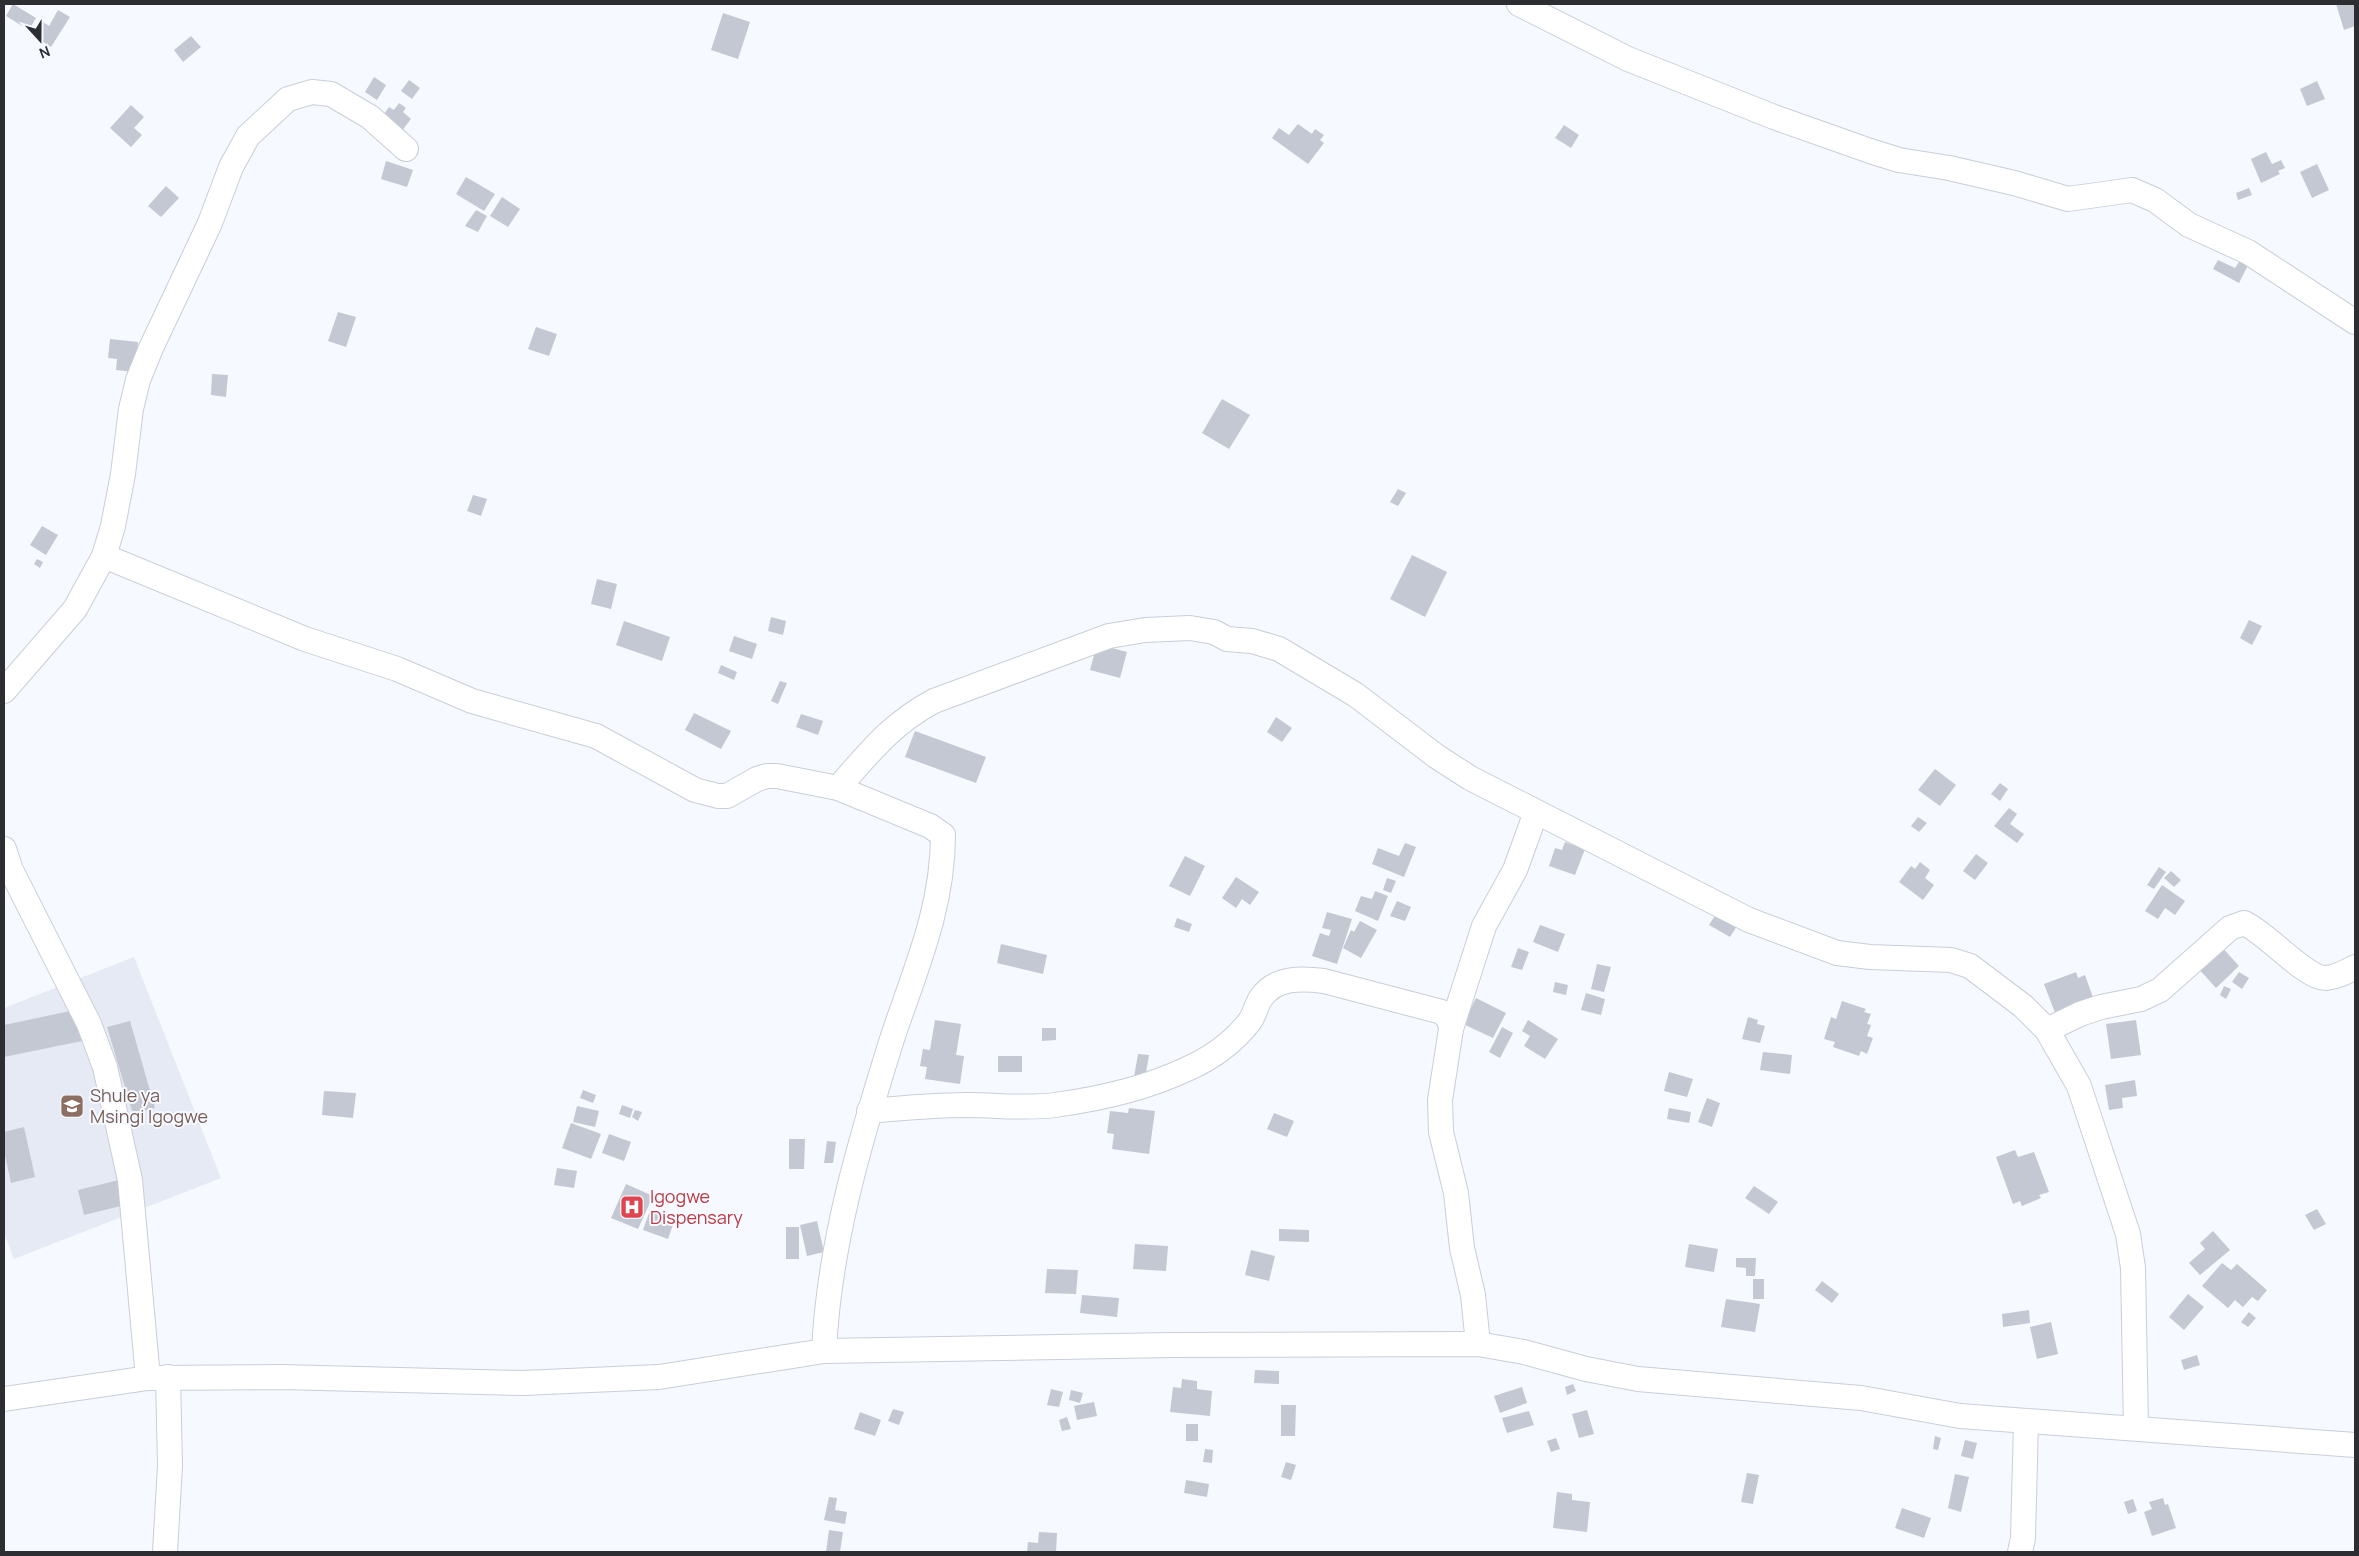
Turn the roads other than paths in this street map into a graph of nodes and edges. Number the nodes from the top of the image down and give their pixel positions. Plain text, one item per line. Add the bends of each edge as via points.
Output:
1 (1518, 4) edge
2 (406, 149) dead end
3 (2355, 322) edge
4 (104, 556) junction
5 (4, 691) edge
6 (838, 788) junction
7 (1536, 812) junction
8 (4, 849) edge
9 (2355, 967) edge
10 (1451, 1029) junction
11 (2047, 1030) junction
12 (869, 1111) junction
13 (1478, 1344) junction
14 (824, 1351) junction
15 (158, 1378) junction
16 (4, 1399) edge
17 (2026, 1422) junction
18 (2136, 1428) junction
19 (2355, 1444) edge
20 (165, 1552) edge
21 (2020, 1552) edge

1 - 3 street via 1628,59 1774,117 1899,160 2014,183 2068,199 2132,190 2155,200 2189,225 2248,252
2 - 4 street via 370,117 331,94 312,92 288,99 248,136 231,167 210,223 138,380 120,491
4 - 5 street via 75,608
4 - 6 street via 305,639 371,660 472,701 596,736 695,790 727,796 767,776
6 - 7 street via 884,736 910,714 934,701 1109,636 1190,628 1279,649 1356,694 1470,778
6 - 12 street via 930,826 943,835 942,878 934,916
7 - 10 street via 1515,870 1484,926
7 - 11 street via 1749,920 1837,953 1951,960 1970,966 2023,1006
8 - 15 street via 11,870 89,1024 105,1068 130,1180
9 - 11 street via 2338,976 2324,978 2310,973 2260,931 2244,923 2230,928 2160,990 2141,999 2080,1014
10 - 12 street via 1449,1019 1430,1007 1324,981 1289,980 1266,991 1251,1020 1224,1048 1208,1060 1171,1077 1129,1090 1055,1105 965,1105
10 - 13 street via 1440,1100 1441,1132 1456,1193
11 - 18 street via 2079,1086 2128,1234 2133,1268
12 - 14 street via 838,1231 826,1305
13 - 14 street
13 - 17 street via 1638,1379 1861,1398 1960,1416
14 - 15 street via 659,1377 523,1383
15 - 16 street
15 - 20 street via 170,1474
17 - 18 street
17 - 21 street
18 - 19 street

